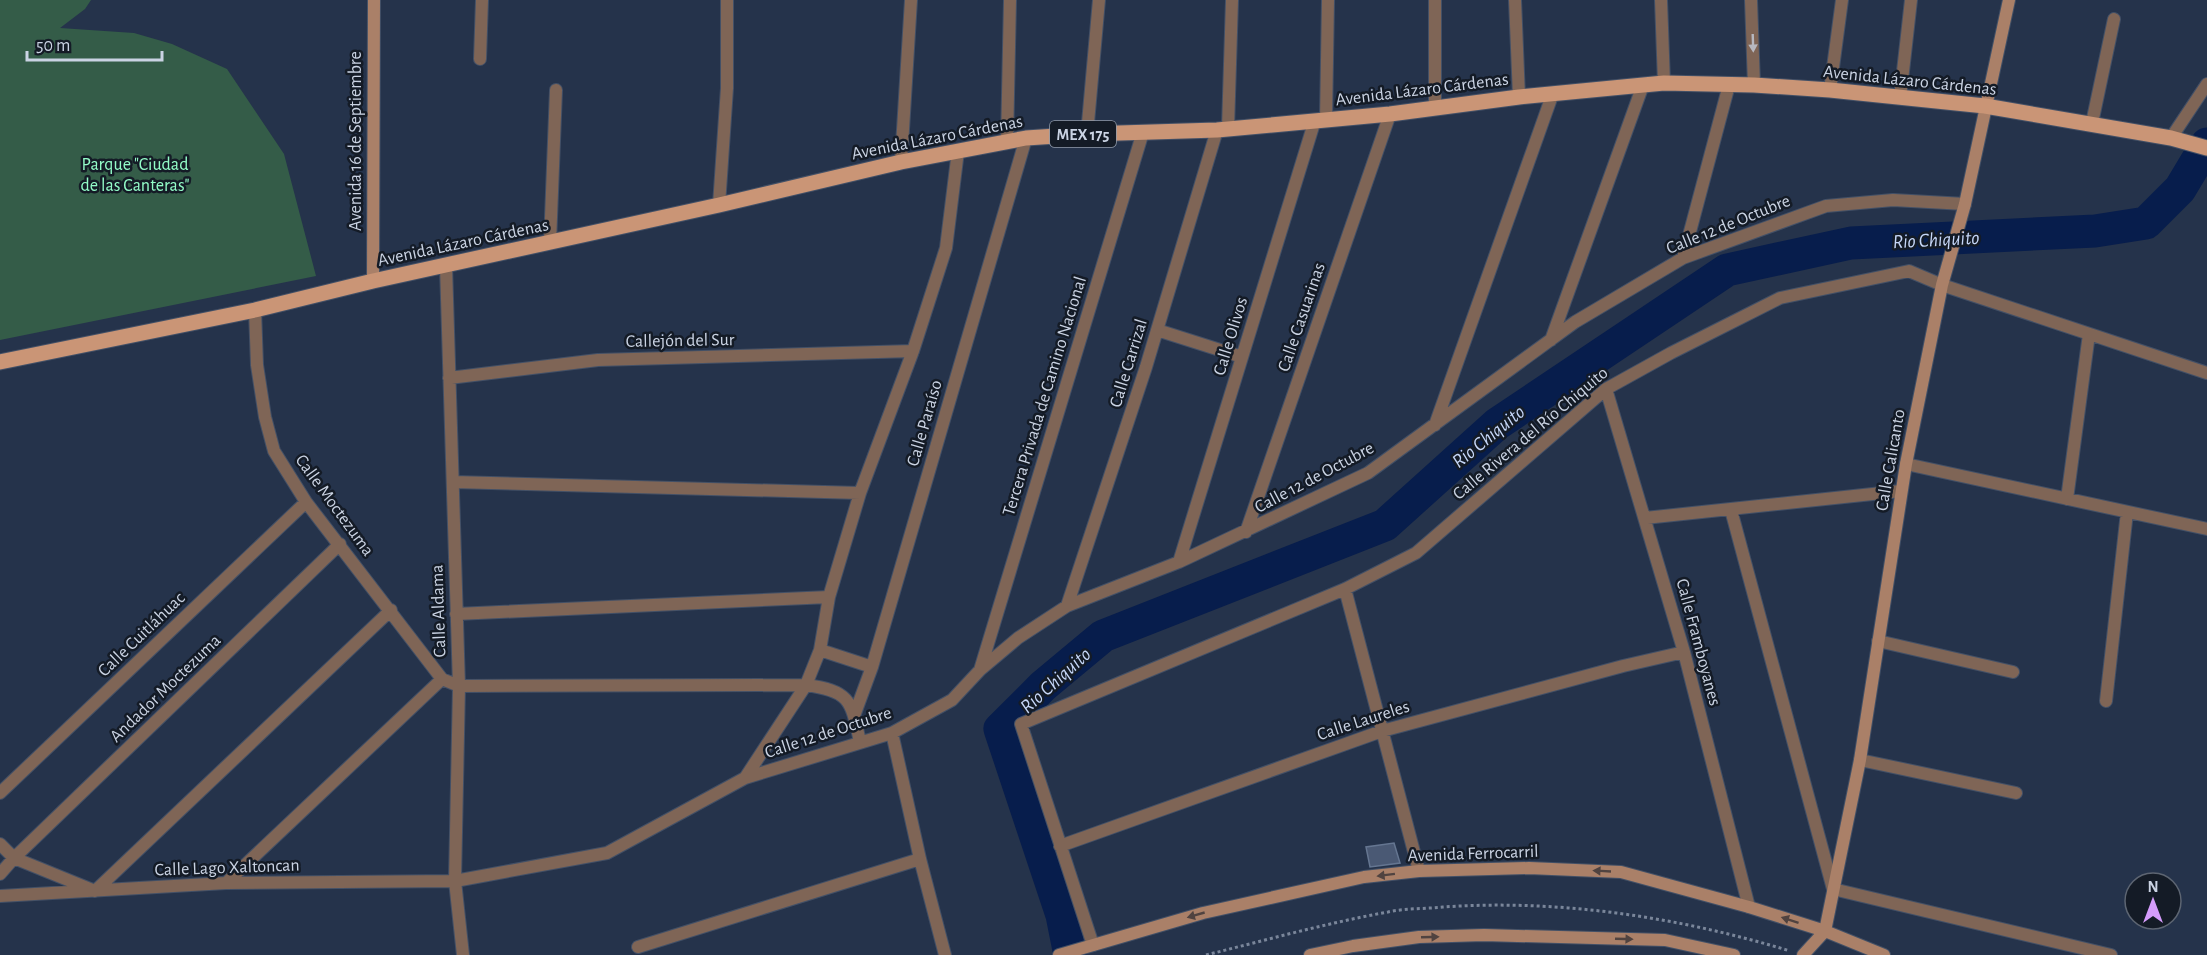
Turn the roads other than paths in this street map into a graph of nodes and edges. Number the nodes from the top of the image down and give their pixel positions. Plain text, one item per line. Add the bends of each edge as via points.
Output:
1 (374, 0) edge
2 (482, 0) edge
3 (727, 0) edge
4 (911, 0) edge
5 (1010, 0) edge
6 (1099, 0) edge
7 (1232, 0) edge
8 (1328, 0) edge
9 (1435, 0) edge
10 (1515, 0) edge
11 (1661, 0) edge
12 (1752, 0) edge
13 (1842, 0) edge
14 (1911, 0) edge
15 (2009, 0) edge
16 (2114, 19) dead end
17 (480, 59) dead end
18 (1664, 83) junction
19 (1729, 84) junction
20 (2207, 84) edge
21 (1643, 85) junction
22 (1754, 85) junction
23 (556, 90) dead end
24 (1830, 90) junction
25 (1553, 93) junction
26 (1519, 97) junction
27 (1900, 98) junction
28 (1985, 106) junction
29 (1435, 108) junction
30 (1390, 114) junction
31 (1320, 120) junction
32 (2092, 123) junction
33 (1223, 129) junction
34 (1143, 132) junction
35 (1087, 134) junction
36 (1026, 138) junction
37 (2177, 140) junction
38 (1007, 142) junction
39 (2207, 148) edge
40 (958, 151) junction
41 (901, 162) junction
42 (1965, 204) junction
43 (719, 205) junction
44 (550, 243) junction
45 (1683, 258) junction
46 (446, 266) junction
47 (373, 281) junction
48 (1942, 285) junction
49 (255, 310) junction
50 (1157, 330) junction
51 (2089, 334) junction
52 (1551, 340) junction
53 (913, 351) junction
54 (1242, 357) junction
55 (0, 362) edge
56 (2207, 373) edge
57 (449, 378) junction
58 (1606, 389) junction
59 (1435, 425) junction
60 (1906, 464) junction
61 (453, 482) junction
62 (1901, 491) junction
63 (860, 493) junction
64 (2067, 499) junction
65 (306, 502) junction
66 (1731, 510) junction
67 (2127, 512) junction
68 (1645, 518) junction
69 (2207, 529) edge
70 (1246, 532) junction
71 (340, 544) junction
72 (1179, 562) junction
73 (1345, 589) junction
74 (829, 597) junction
75 (1067, 606) junction
76 (391, 610) junction
77 (456, 614) junction
78 (1878, 640) junction
79 (820, 650) junction
80 (1684, 652) junction
81 (872, 667) junction
82 (981, 670) junction
83 (2013, 672) dead end
84 (442, 679) junction
85 (806, 685) junction
86 (459, 686) junction
87 (2106, 701) dead end
88 (854, 716) junction
89 (1382, 731) junction
90 (892, 733) junction
91 (860, 742) junction
92 (1860, 760) junction
93 (745, 778) junction
94 (0, 793) edge
95 (2016, 793) dead end
96 (0, 844) edge
97 (1060, 846) junction
98 (14, 858) junction
99 (920, 859) junction
100 (1419, 871) junction
101 (0, 874) edge
102 (455, 881) junction
103 (226, 883) junction
104 (1833, 889) junction
105 (95, 891) junction
106 (0, 896) edge
107 (1749, 907) junction
108 (1825, 931) junction
109 (638, 947) dead end
110 (1088, 947) junction
111 (463, 955) edge
112 (945, 955) edge
113 (1059, 955) edge
114 (1310, 955) edge
115 (1734, 955) edge
116 (1803, 955) edge
117 (1884, 955) edge
118 (2110, 955) edge

1 - 47 street, Avenida 16 de Septiembre
2 - 17 street
3 - 43 street via 727,88
4 - 41 street
5 - 38 street
6 - 35 street
7 - 33 street, Calle Carrizal
8 - 31 street, Calle Olivos
9 - 29 street
10 - 26 street
11 - 18 street
12 -> 22 street
13 - 24 street
14 - 27 street
15 - 28 street, Calle Calicanto
16 - 32 street
18 - 19 main road, Avenida Lázaro Cárdenas / MEX 175
18 - 21 main road, Avenida Lázaro Cárdenas / MEX 175
19 - 22 main road, Avenida Lázaro Cárdenas / MEX 175
19 - 45 street
20 - 37 street
21 - 25 main road, Avenida Lázaro Cárdenas / MEX 175
21 - 52 street
22 - 24 main road, Avenida Lázaro Cárdenas / MEX 175
23 - 44 street
24 - 27 main road, Avenida Lázaro Cárdenas / MEX 175
25 - 26 main road, Avenida Lázaro Cárdenas / MEX 175
25 - 59 street
26 - 29 main road, Avenida Lázaro Cárdenas / MEX 175
27 - 28 main road, Avenida Lázaro Cárdenas / MEX 175
28 - 32 main road, Avenida Lázaro Cárdenas / MEX 175
28 - 42 street, Calle Calicanto
29 - 30 main road, Avenida Lázaro Cárdenas / MEX 175
30 - 31 main road, Avenida Lázaro Cárdenas / MEX 175
30 - 70 street, Calle Casuarinas
31 - 33 main road, Avenida Lázaro Cárdenas / MEX 175
31 - 54 street, Calle Olivos
32 - 37 main road, Avenida Lázaro Cárdenas / MEX 175
33 - 34 main road, Avenida Lázaro Cárdenas / MEX 175
33 - 50 street, Calle Carrizal
34 - 35 main road, Avenida Lázaro Cárdenas / MEX 175
34 - 82 street, Tercera Privada de Camino Nacional
35 - 36 main road, Avenida Lázaro Cárdenas / MEX 175
36 - 38 main road, Avenida Lázaro Cárdenas / MEX 175
36 - 81 street, Calle Paraíso
37 - 39 main road, MEX 175
38 - 40 main road, Avenida Lázaro Cárdenas / MEX 175
40 - 41 main road, Avenida Lázaro Cárdenas / MEX 175
40 - 53 street, Calle 12 de Octubre via 946,249
41 - 43 main road, Avenida Lázaro Cárdenas / MEX 175
42 - 45 street, Calle 12 de Octubre via 1893,200 1826,206
42 - 48 street, Calle Calicanto
43 - 44 main road, Avenida Lázaro Cárdenas / MEX 175
44 - 46 main road, Avenida Lázaro Cárdenas / MEX 175
45 - 52 street, Calle 12 de Octubre
46 - 47 main road, Avenida Lázaro Cárdenas / MEX 175
46 - 57 street, Calle Aldama
47 - 49 main road, Avenida Lázaro Cárdenas / MEX 175
48 - 51 street, Calle Rivera del Río Chiquito
48 - 58 street, Calle Rivera del Río Chiquito via 1909,271 1780,298
48 - 60 street, Calle Calicanto
49 - 55 main road, Avenida Lázaro Cárdenas / MEX 175
49 - 65 street, Calle Moctezuma via 256,365 274,451
50 - 54 street
50 - 75 street, Calle Carrizal
51 - 56 street, Calle Rivera del Río Chiquito
51 - 64 street
52 - 59 street, Calle 12 de Octubre
53 - 57 street, Callejón del Sur via 598,360
53 - 63 street, Calle 12 de Octubre
54 - 72 street, Calle Olivos
57 - 61 street, Calle Aldama
58 - 68 street, Calle Framboyanes
58 - 73 street, Calle Rivera del Río Chiquito via 1416,553
59 - 70 street, Calle 12 de Octubre via 1368,473
60 - 62 street, Calle Calicanto
60 - 64 street
61 - 63 street
61 - 77 street, Calle Aldama
62 - 66 street
62 - 78 street, Calle Calicanto
63 - 74 street, Calle 12 de Octubre
64 - 67 street
65 - 71 street, Calle Moctezuma
65 - 94 street, Calle Cuitláhuac
66 - 68 street
66 - 104 street
67 - 69 street
67 - 87 street
68 - 80 street, Calle Framboyanes
70 - 72 street, Calle 12 de Octubre
71 - 76 street, Calle Moctezuma
71 - 98 street, Andador Moctezuma
72 - 75 street, Calle 12 de Octubre
73 - 89 street
73 - 97 street, Calle Rivera del Río Chiquito via 1021,724
74 - 77 street
74 - 79 street, Calle 12 de Octubre
75 - 82 street, Calle 12 de Octubre via 1018,638
76 - 84 street, Calle Moctezuma
76 - 105 street
77 - 86 street, Calle Aldama
78 - 83 street
78 - 92 street, Calle Calicanto
79 - 81 street
79 - 85 street, Calle 12 de Octubre
80 - 89 street, Calle Laureles
80 - 107 street, Calle Framboyanes
81 - 88 street, Calle Paraíso
82 - 90 street, Calle 12 de Octubre via 952,700
84 - 86 street
84 - 103 street
85 - 86 street
85 - 88 street via 839,692
85 - 93 street, Calle 12 de Octubre
86 - 102 street, Calle Aldama
88 - 91 street
89 - 97 street, Calle Laureles
89 - 100 street
90 - 91 street, Calle 12 de Octubre
90 - 99 street
91 - 93 street, Calle 12 de Octubre
92 - 95 street
92 - 104 street, Calle Calicanto
93 - 102 street, Calle 12 de Octubre via 607,853
96 - 98 street
97 - 110 street
98 - 101 street
98 - 105 street
99 - 109 street
99 - 112 street
107 -> 100 street, Avenida Ferrocarril via 1621,872 1529,868
100 -> 110 street, Avenida Ferrocarril via 1364,877 1203,913
102 - 103 street, Calle Lago Xaltoncan
102 - 111 street, Calle Aldama
103 - 105 street, Calle Lago Xaltoncan
104 - 108 street, Calle Calicanto
104 - 118 street
105 - 106 street, Calle Lago Xaltoncan
108 -> 107 street, Avenida Ferrocarril
108 - 116 street
108 - 117 street, Avenida Ferrocarril
110 - 113 street, Avenida Ferrocarril
114 -> 115 street via 1419,937 1484,935 1665,940

